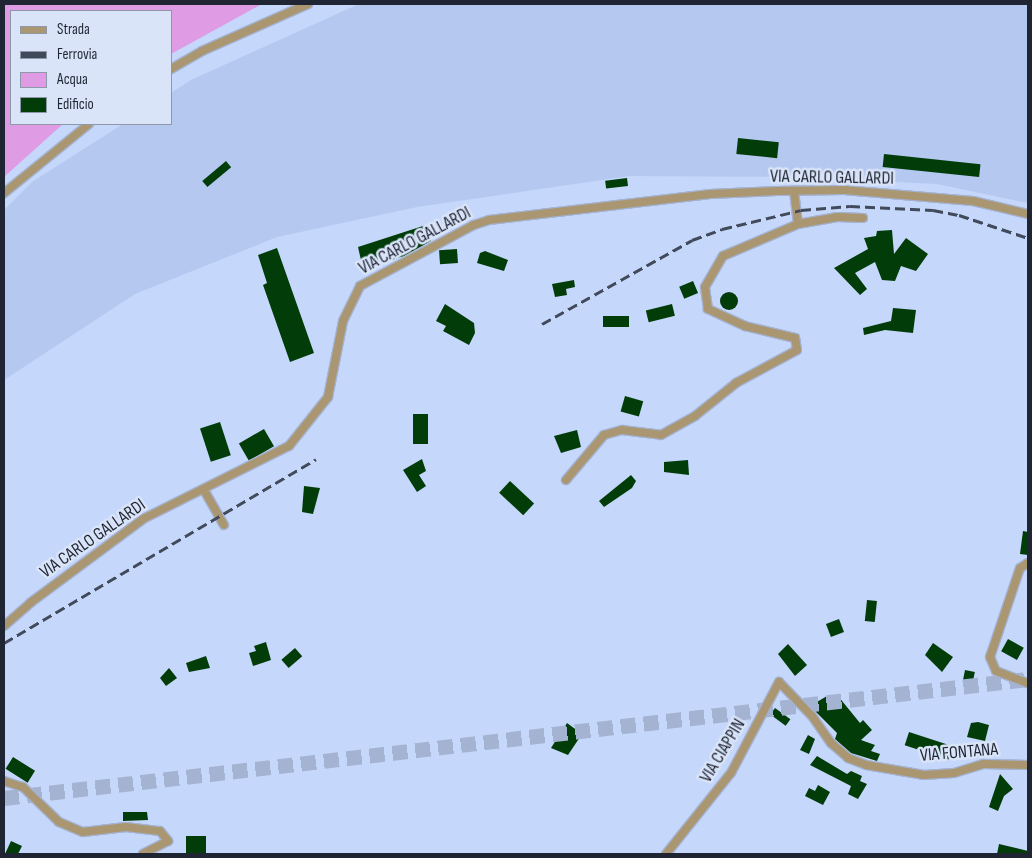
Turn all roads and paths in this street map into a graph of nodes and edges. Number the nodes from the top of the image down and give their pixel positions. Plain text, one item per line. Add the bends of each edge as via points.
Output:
1 (308, 4) edge
2 (172, 68) edge
3 (88, 125) edge
4 (794, 191) junction
5 (4, 193) edge
6 (1028, 214) edge
7 (863, 218) dead end
8 (798, 224) junction
9 (566, 480) dead end
10 (204, 490) junction
11 (224, 525) dead end
12 (1028, 562) edge
13 (4, 626) edge
14 (779, 682) joint
15 (1028, 684) edge
16 (1028, 765) edge
17 (4, 781) edge
18 (143, 854) edge
19 (666, 854) edge

1 - 2 street via 202,50
3 - 5 street
4 - 6 street, VIA CARLO GALLARDI via 844,190 972,201
4 - 8 street
4 - 10 street, VIA CARLO GALLARDI via 710,194 490,220 458,231 434,249 391,266 360,286 343,322 328,398 309,426 279,454
7 - 8 street via 837,217
8 - 9 street via 723,256 709,276 704,293 710,311 745,326 795,338 797,350 736,383 690,420 661,435 622,430 604,435
10 - 11 street
10 - 13 street, VIA CARLO GALLARDI via 144,519 30,602
12 - 15 street via 1020,568 990,657 996,671
14 - 16 street, VIA FONTANA via 812,716 831,743 848,758 866,765 924,775 954,773 984,764
14 - 19 street, VIA CIAPPIN via 731,773
17 - 18 street via 23,787 59,822 83,832 126,827 160,831 168,841

